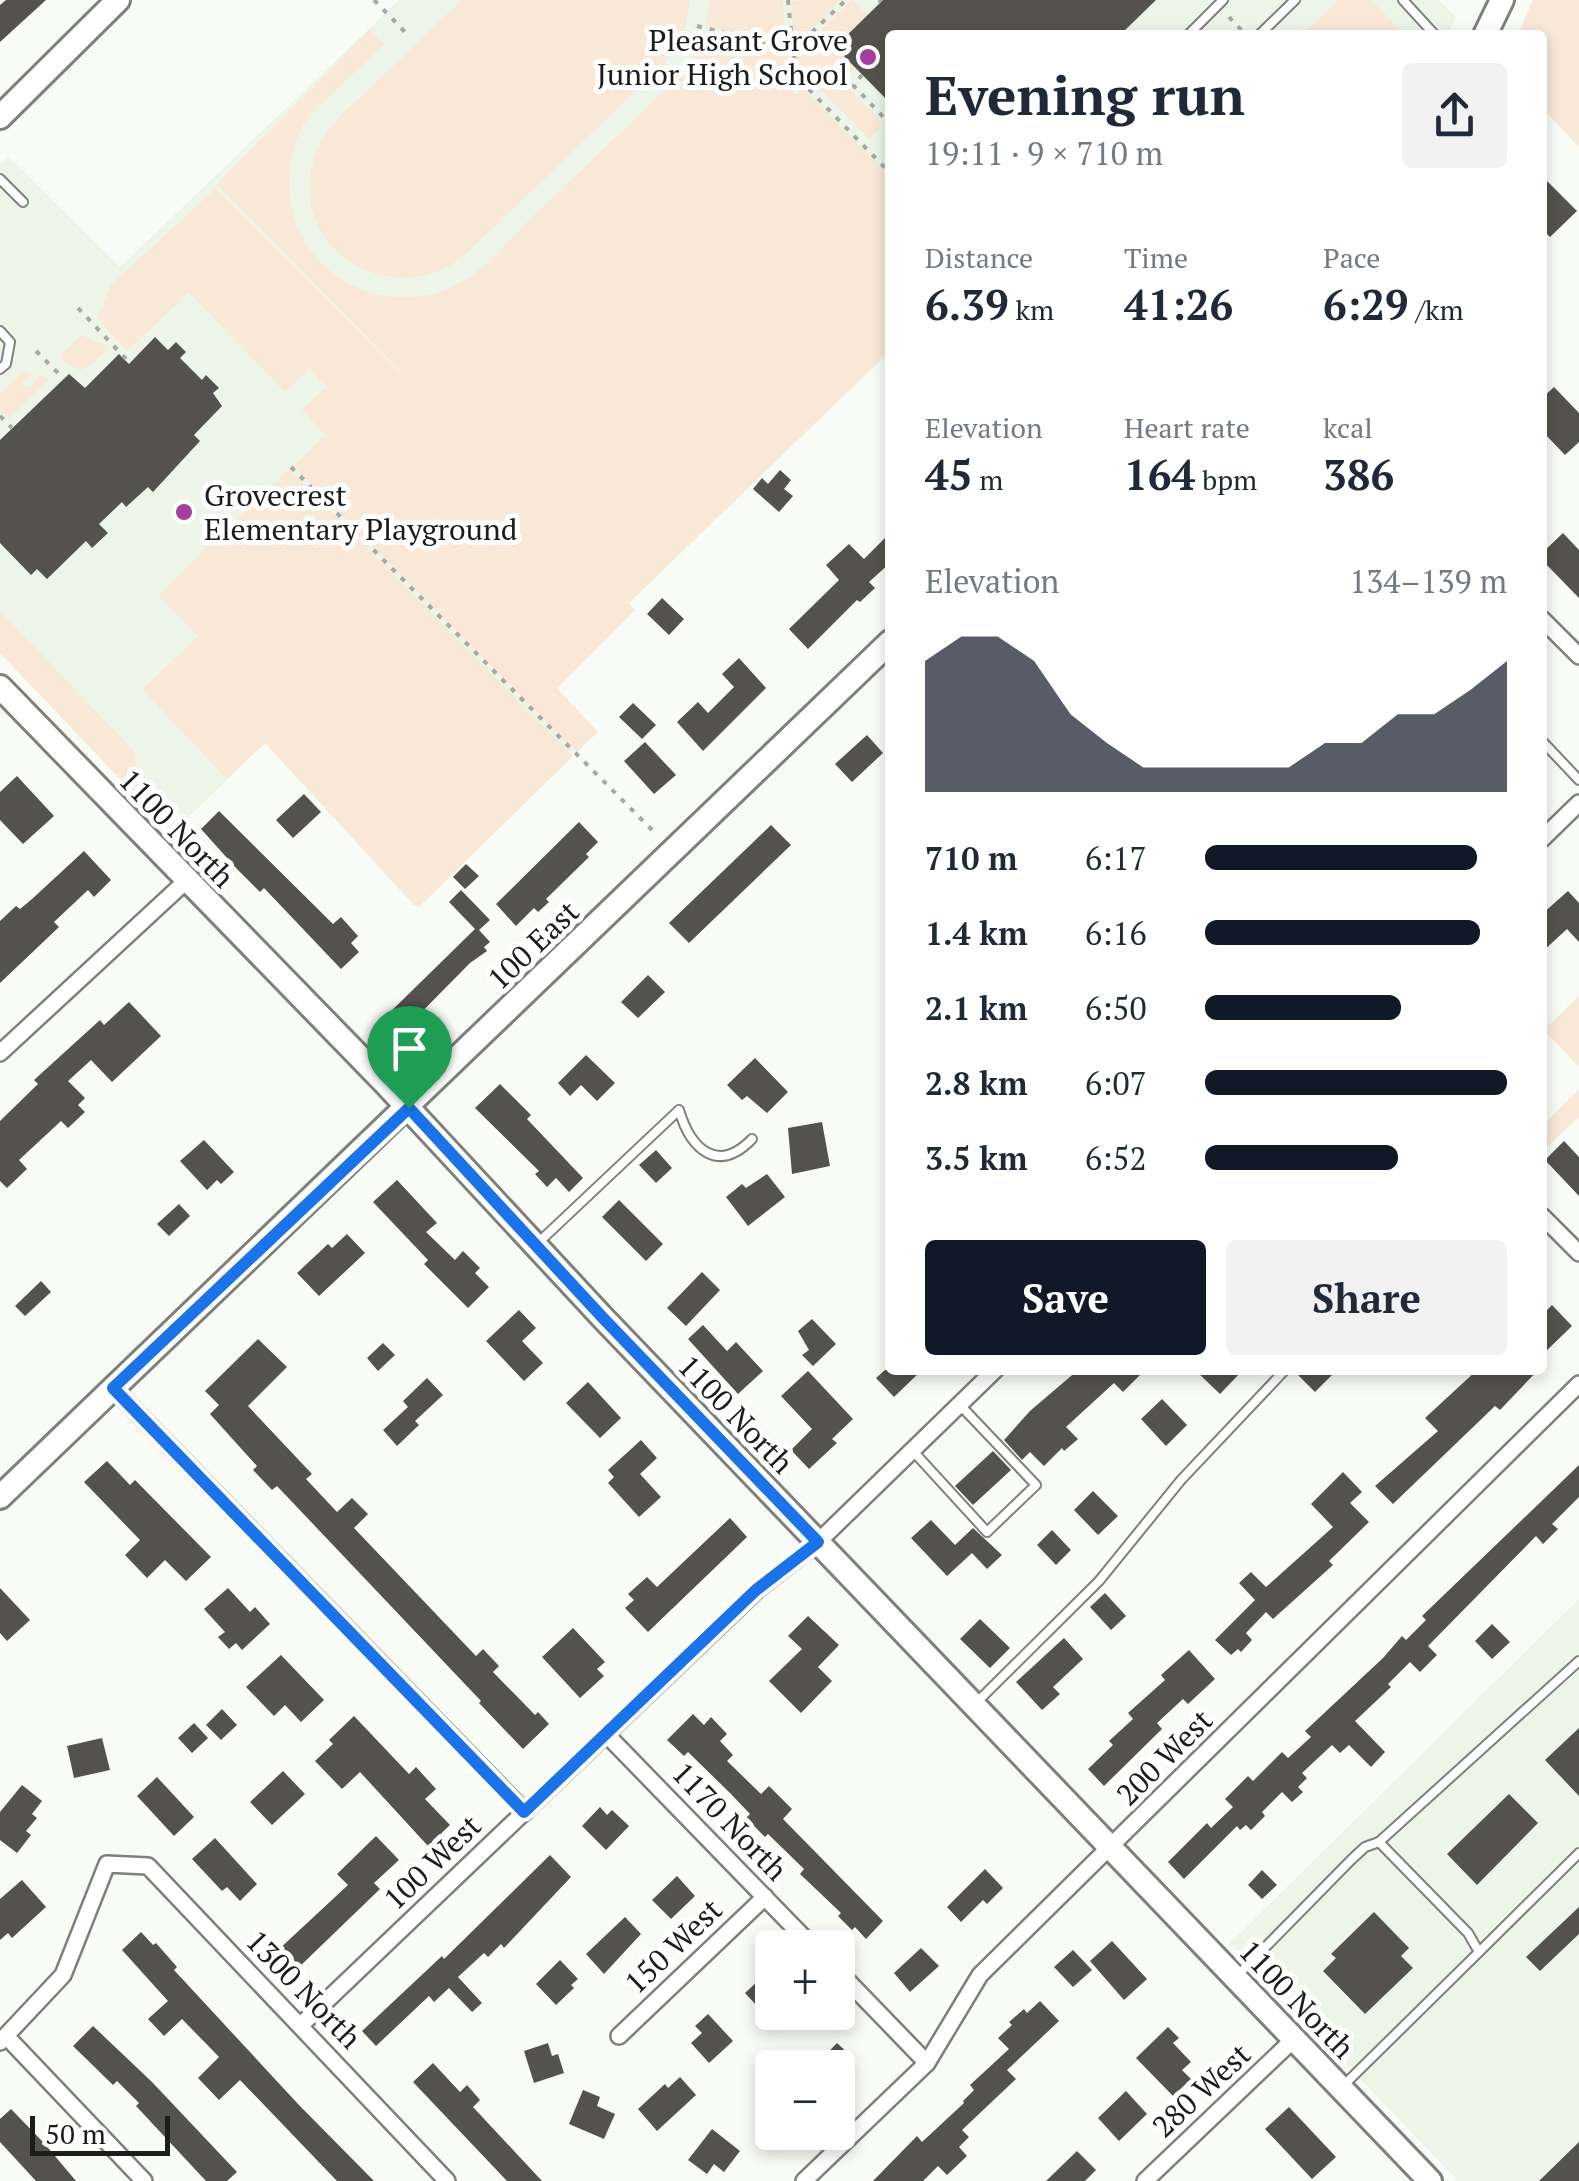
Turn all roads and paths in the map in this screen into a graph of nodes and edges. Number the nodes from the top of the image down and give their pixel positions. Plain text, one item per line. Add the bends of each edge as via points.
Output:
1 (118, 0) edge
2 (374, 0) edge
3 (787, 0) edge
4 (846, 0) edge
5 (1224, 0) edge
6 (1295, 0) edge
7 (1402, 0) edge
8 (1502, 0) edge
9 (1230, 18) dead end
10 (698, 26) dead end
11 (1193, 30) edge
12 (1241, 30) edge
13 (1264, 30) edge
14 (1430, 30) edge
15 (1487, 30) edge
16 (407, 34) dead end
17 (792, 50) junction
18 (862, 75) dead end
19 (2, 110) edge
20 (885, 119) edge
21 (885, 167) edge
22 (0, 179) edge
23 (24, 202) dead end
24 (78, 308) dead end
25 (0, 331) edge
26 (36, 351) dead end
27 (126, 359) dead end
28 (0, 369) edge
29 (64, 379) dead end
30 (0, 416) edge
31 (12, 428) dead end
32 (291, 467) dead end
33 (1547, 624) edge
34 (885, 647) edge
35 (1579, 656) edge
36 (0, 687) edge
37 (1547, 746) edge
38 (1579, 780) edge
39 (1579, 804) edge
40 (658, 834) dead end
41 (1547, 834) edge
42 (186, 880) junction
43 (0, 1053) edge
44 (409, 1108) junction
45 (752, 1139) dead end
46 (1547, 1221) edge
47 (536, 1246) junction
48 (1579, 1254) edge
49 (989, 1375) edge
50 (1279, 1375) edge
51 (1579, 1384) edge
52 (113, 1388) junction
53 (959, 1404) junction
54 (912, 1450) junction
55 (0, 1497) edge
56 (818, 1542) junction
57 (1579, 1661) edge
58 (974, 1705) junction
59 (606, 1734) junction
60 (524, 1812) junction
61 (1379, 1842) junction
62 (1111, 1848) junction
63 (1579, 1853) edge
64 (765, 1897) junction
65 (797, 1930) edge
66 (1480, 1952) junction
67 (1235, 1978) junction
68 (855, 1989) edge
69 (301, 2025) junction
70 (619, 2036) dead end
71 (3, 2039) edge
72 (1294, 2039) junction
73 (927, 2063) junction
74 (1340, 2088) junction
75 (144, 2181) edge
76 (447, 2181) edge
77 (804, 2181) edge
78 (1145, 2181) edge
79 (1430, 2181) edge

1 - 19 main road
2 - 16 path
3 - 17 path
4 - 17 path
5 - 11 lane
6 - 13 lane
7 - 14 lane
8 - 15 main road
9 - 12 path
10 - 17 path
17 - 21 path via 798,78
18 - 20 path via 853,86
22 - 23 lane
24 - 27 path
25 - 28 lane via 10,342
26 - 29 path
30 - 31 path
32 - 40 path
33 - 35 street
34 - 44 main road, 100 East
36 - 42 main road, 1100 North
37 - 38 lane
39 - 41 street
42 - 43 street
42 - 44 main road, 1100 North
44 - 47 main road, 1100 North
44 - 52 main road, 100 East
45 - 47 lane via 737,1155 718,1157 686,1133 679,1110
46 - 48 street
47 - 56 main road, 1100 North
49 - 53 street, 100 West
50 - 58 lane via 1099,1581
51 - 62 street, 200 West
52 - 55 main road, 100 East
52 - 60 street
53 - 54 street, 100 West
53 - 54 lane via 1036,1485 1024,1497 988,1532
54 - 56 street, 100 West
56 - 58 main road, 1100 North
56 - 59 street, 100 West via 756,1590
57 - 61 lane
58 - 62 main road, 1100 North
59 - 60 street, 100 West
59 - 64 street, 1170 North
60 - 69 street, 100 West
61 - 66 lane
61 - 67 lane via 1350,1860
62 - 67 main road, 1100 North
62 - 73 street, 200 West via 980,1975
63 - 66 lane
64 - 65 street, 1170 North
64 - 70 street, 150 West
66 - 74 lane
67 - 72 main road, 1100 North
68 - 73 street
69 - 71 street, 1300 North via 148,1866 107,1864 63,1975
69 - 76 street, 1300 North
71 - 75 street
72 - 74 main road, 1100 North
72 - 78 street, 280 West
73 - 77 street, 200 West
74 - 79 main road, 1100 North

